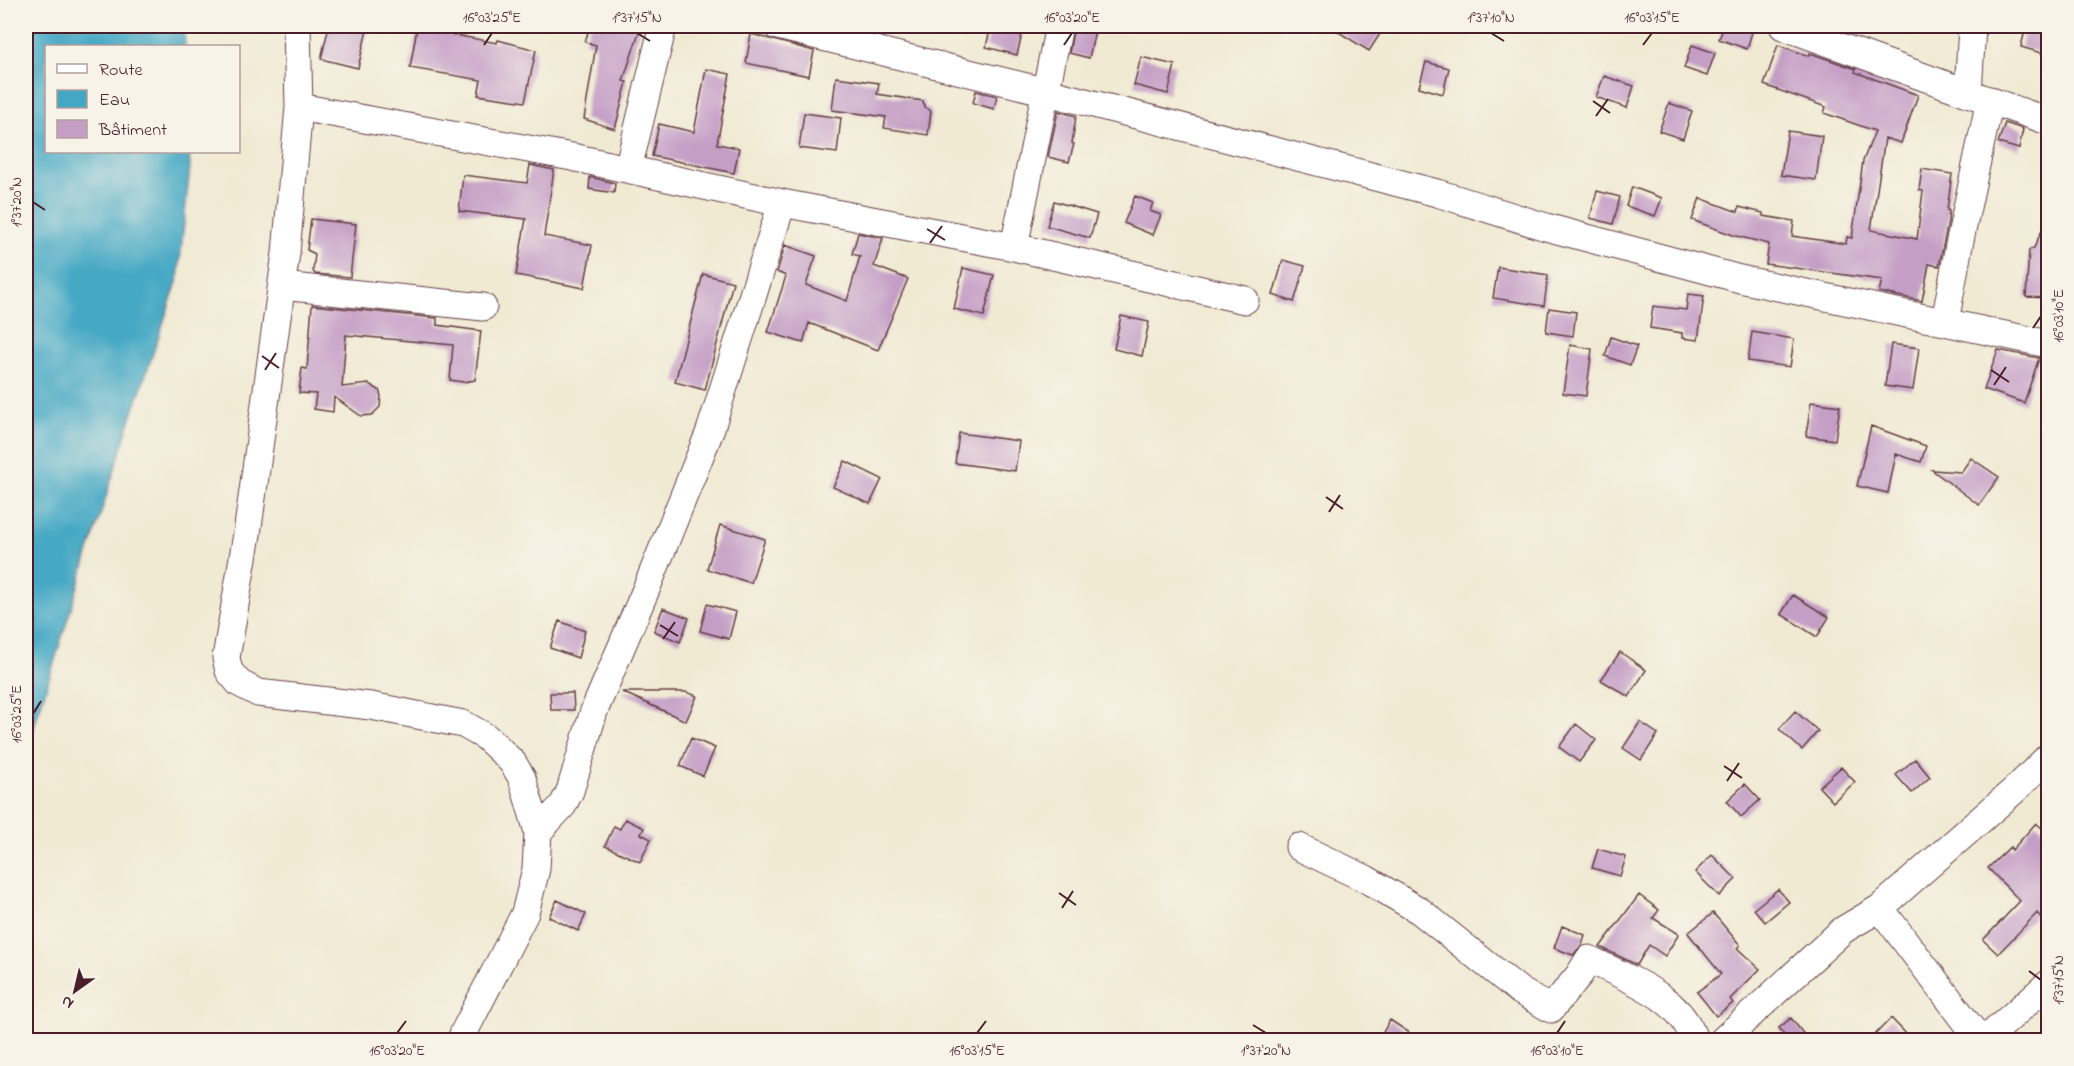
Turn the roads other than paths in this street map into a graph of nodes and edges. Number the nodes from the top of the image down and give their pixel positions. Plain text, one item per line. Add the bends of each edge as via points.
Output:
1 (297, 26) edge
2 (663, 26) edge
3 (777, 26) edge
4 (1059, 26) edge
5 (1783, 26) edge
6 (1972, 26) edge
7 (1047, 92) junction
8 (1979, 97) junction
9 (299, 107) junction
10 (2049, 120) edge
11 (628, 170) junction
12 (782, 203) junction
13 (1014, 247) junction
14 (282, 286) junction
15 (1245, 300) dead end
16 (483, 308) dead end
17 (1945, 322) junction
18 (2049, 344) edge
19 (2049, 757) edge
20 (538, 832) junction
21 (1299, 847) dead end
22 (1880, 908) junction
23 (2049, 984) edge
24 (462, 1041) edge
25 (1694, 1041) edge
26 (1723, 1041) edge
27 (1980, 1041) edge
28 (1985, 1041) edge

1 - 9 street
2 - 11 street
3 - 7 street
4 - 7 street
5 - 8 street
6 - 8 street
7 - 13 street
7 - 17 street via 1437,194 1695,267
8 - 10 street
8 - 17 street
9 - 11 street
9 - 14 street
11 - 12 street
12 - 13 street
12 - 20 street via 710,431 594,711 570,791 563,805
13 - 15 street
14 - 16 street
14 - 20 street via 226,658 229,671 239,683 258,693 371,706 463,724 486,737 513,763 522,778
17 - 18 street
19 - 22 street
20 - 24 street via 536,869 525,913
21 - 25 street via 1366,879 1420,911 1520,991 1551,1009 1589,959 1665,999 1690,1028
22 - 26 street via 1843,930
22 - 27 street
23 - 28 street

